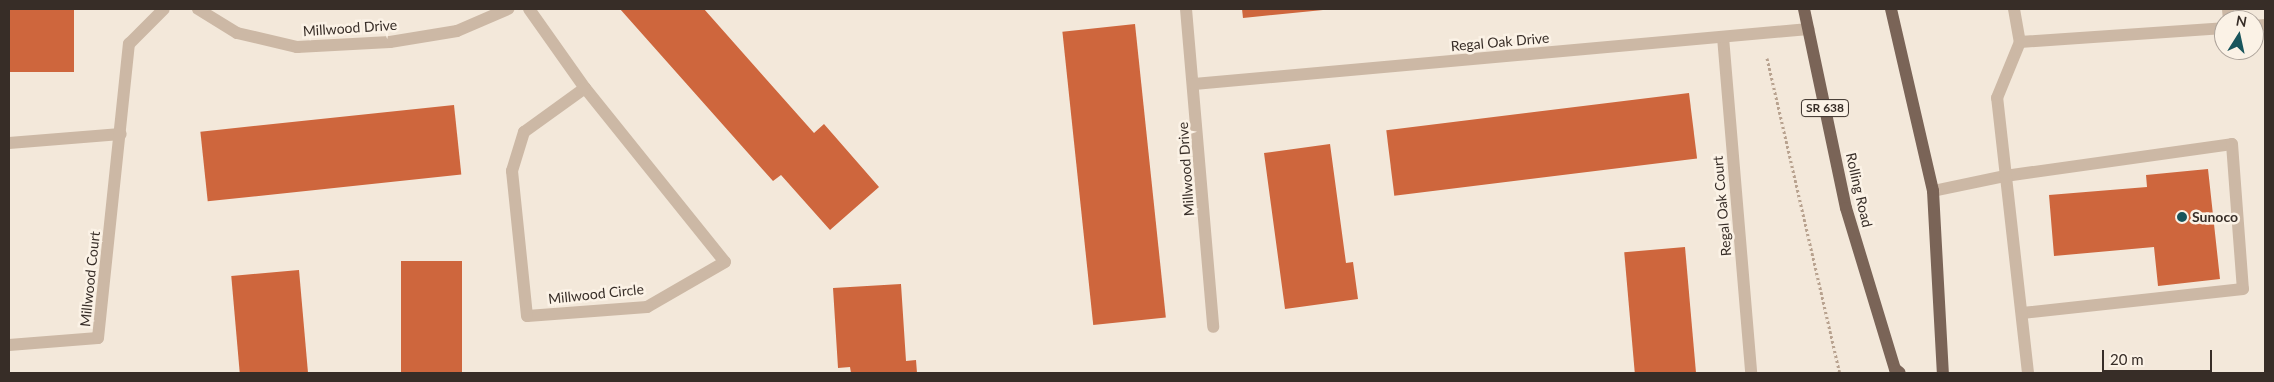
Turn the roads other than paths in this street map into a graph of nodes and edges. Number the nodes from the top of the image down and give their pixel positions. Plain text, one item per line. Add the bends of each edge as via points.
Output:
1 (164, 9) edge
2 (198, 9) edge
3 (508, 9) edge
4 (529, 9) edge
5 (1186, 9) edge
6 (1804, 9) edge
7 (1891, 9) edge
8 (2014, 9) edge
9 (1809, 29) junction
10 (2214, 29) edge
11 (1722, 37) junction
12 (2020, 42) junction
13 (1194, 84) junction
14 (585, 88) junction
15 (121, 134) junction
16 (9, 143) edge
17 (2005, 176) junction
18 (1933, 191) junction
19 (2022, 313) junction
20 (1213, 327) dead end
21 (9, 345) edge
22 (1750, 373) edge
23 (1900, 373) edge
24 (1943, 373) edge
25 (2028, 373) edge

1 - 15 street, Millwood Court via 129,44
2 - 3 street, Millwood Drive via 237,33 297,47 390,42 457,31
4 - 14 street, Millwood Circle
5 - 13 street, Millwood Drive
6 - 9 main road, Rolling Road / SR 638
7 - 18 main road
8 - 12 street
9 - 11 street, Regal Oak Drive
9 - 23 main road, Rolling Road / SR 638 via 1846,208 1895,369
10 - 12 street
11 - 13 street, Regal Oak Drive
11 - 22 street, Regal Oak Court
12 - 17 street via 1997,98
13 - 20 street, Millwood Drive
14 - 14 street, Millwood Circle via 725,262 647,307 527,316 512,171 524,132
15 - 16 street
15 - 21 street, Millwood Court via 98,338
17 - 18 street
17 - 19 street
17 - 19 street via 2232,144 2242,289
18 - 24 main road
19 - 25 street

